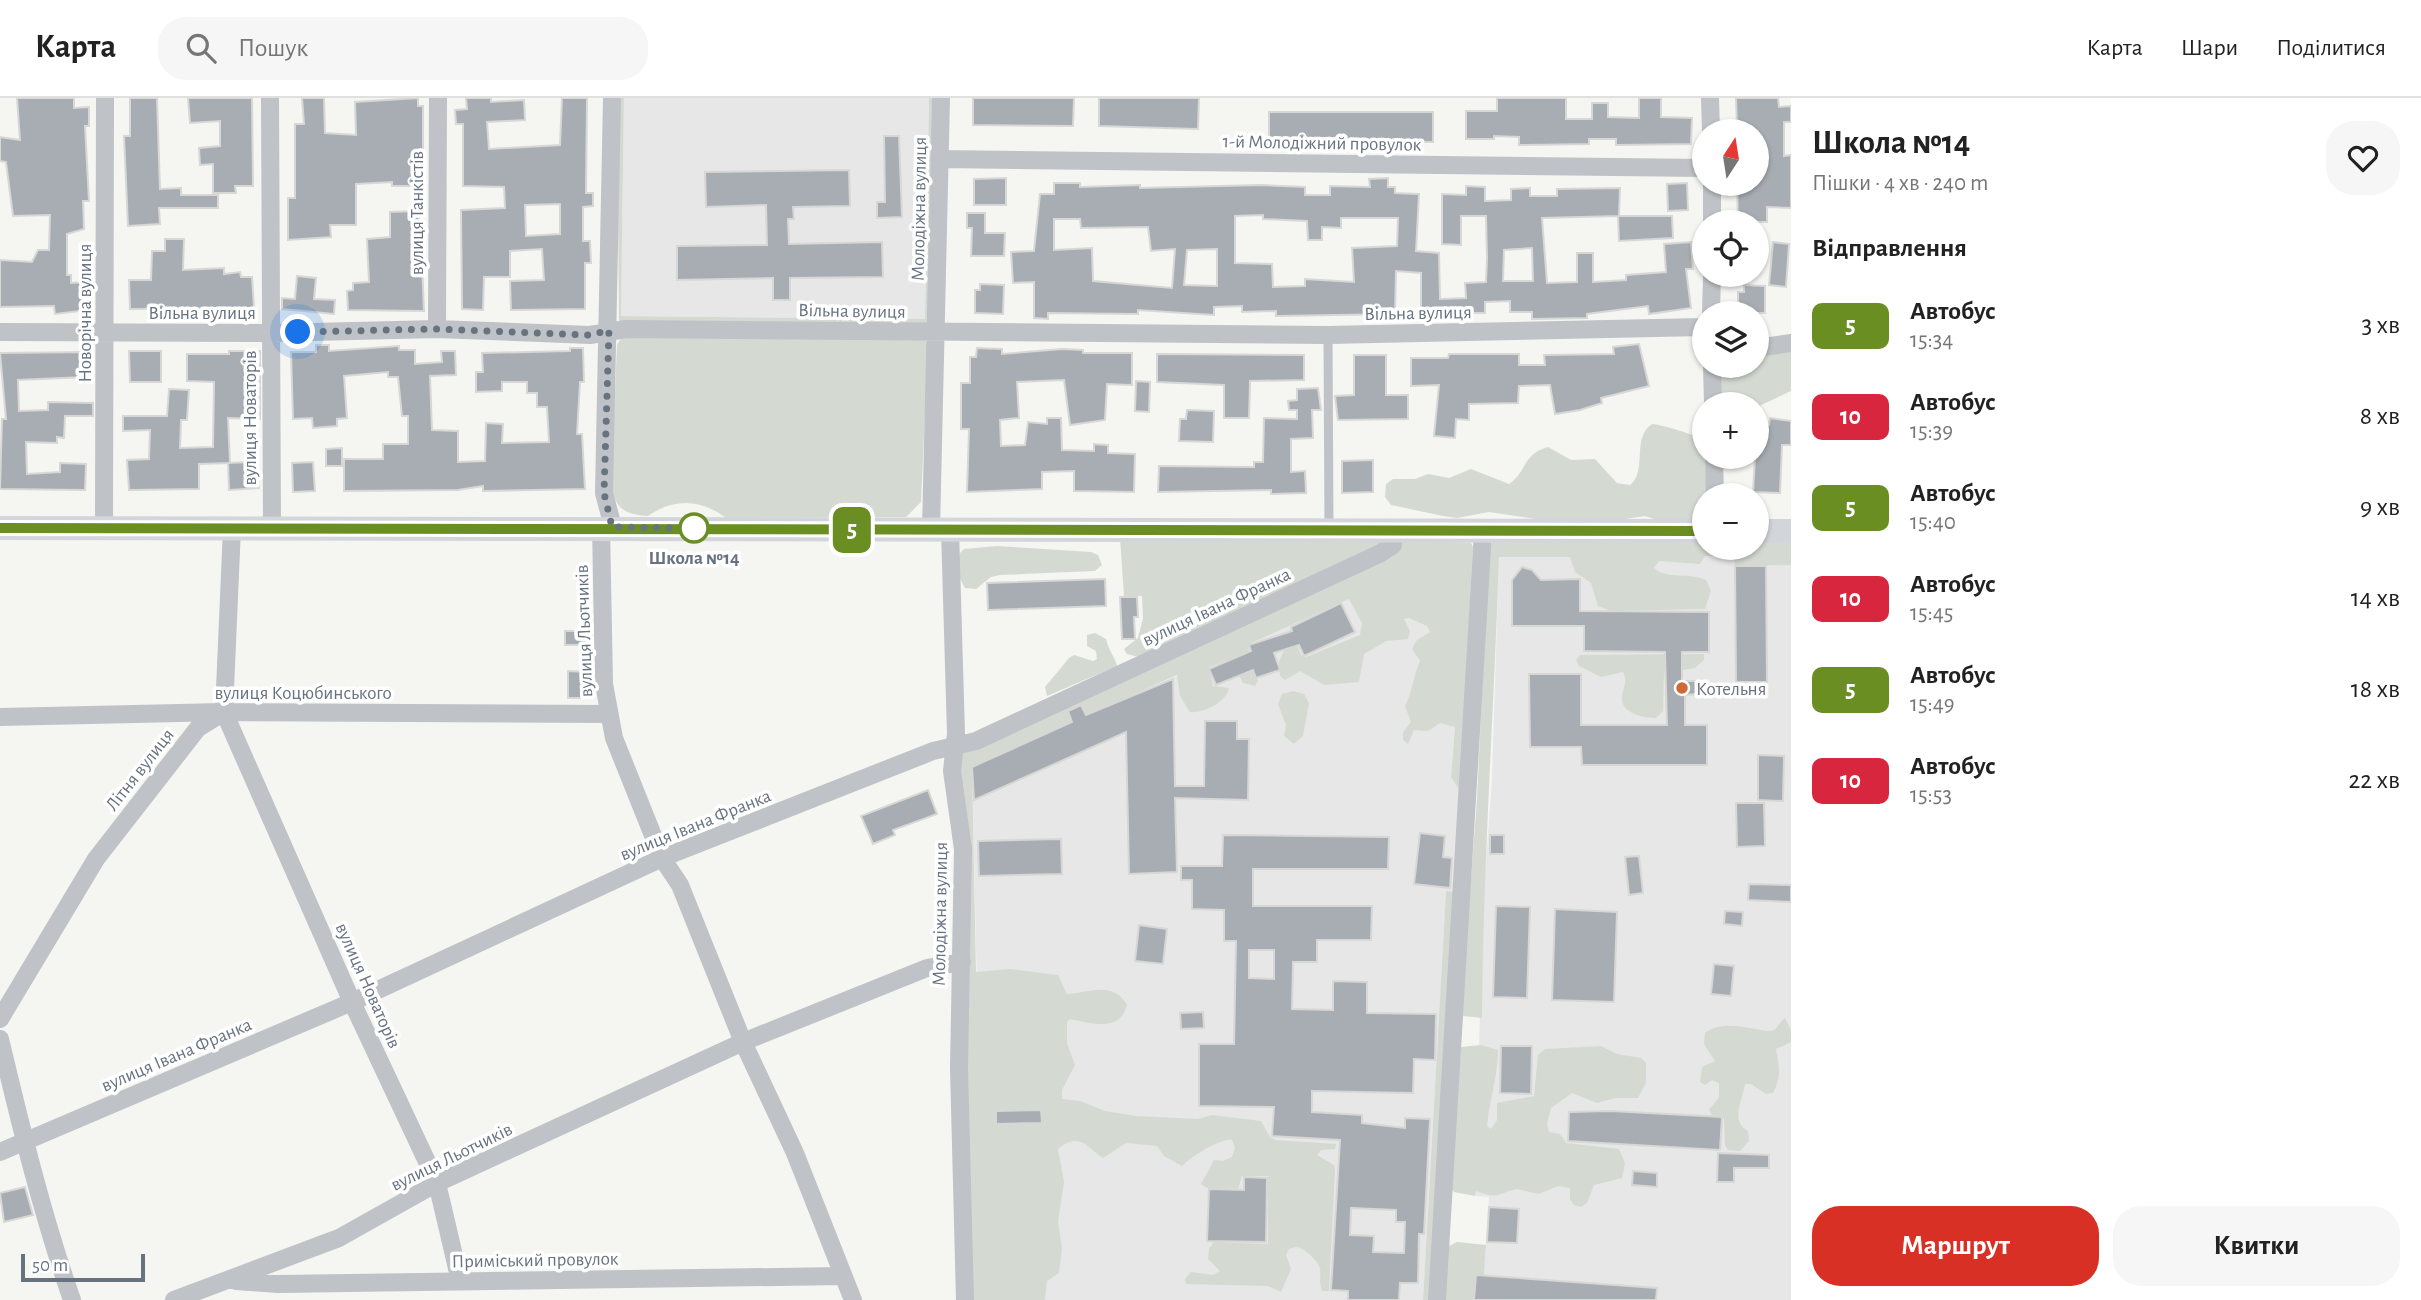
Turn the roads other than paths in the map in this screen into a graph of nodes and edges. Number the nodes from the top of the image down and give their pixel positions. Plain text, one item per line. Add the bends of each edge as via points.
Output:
1 (105, 98) edge
2 (270, 98) edge
3 (438, 98) edge
4 (612, 98) edge
5 (941, 98) edge
6 (1710, 98) edge
7 (1711, 119) edge
8 (939, 159) junction
9 (1692, 168) edge
10 (1692, 327) edge
11 (437, 329) junction
12 (609, 330) junction
13 (0, 332) edge
14 (936, 332) junction
15 (106, 333) junction
16 (270, 333) junction
17 (1328, 335) junction
18 (1791, 343) edge
19 (1769, 346) edge
20 (607, 527) junction
21 (0, 528) edge
22 (104, 528) junction
23 (232, 528) junction
24 (272, 529) junction
25 (941, 530) junction
26 (1394, 530) junction
27 (1329, 531) junction
28 (1483, 531) junction
29 (1692, 531) edge
30 (1769, 531) edge
31 (1791, 531) edge
32 (224, 712) junction
33 (607, 714) junction
34 (0, 717) edge
35 (954, 745) junction
36 (662, 858) junction
37 (962, 962) junction
38 (352, 1002) junction
39 (0, 1019) edge
40 (0, 1038) edge
41 (743, 1042) junction
42 (24, 1142) junction
43 (0, 1152) edge
44 (437, 1183) junction
45 (842, 1276) junction
46 (229, 1280) junction
47 (460, 1280) junction
48 (72, 1300) edge
49 (174, 1300) edge
50 (853, 1300) edge
51 (965, 1300) edge
52 (1437, 1300) edge

1 - 15 street, Новорічна вулиця
2 - 16 street, вулиця Новаторів
3 - 11 street, вулиця Танкістів
4 - 12 street, вулиця Льотчиків
5 - 8 street, Молодіжна вулиця
6 - 7 street
8 - 9 street, 1-й Молодіжний провулок
8 - 14 street, Молодіжна вулиця
10 - 17 street, Вільна вулиця
11 - 12 street, Вільна вулиця via 590,335
11 - 16 street, Вільна вулиця
12 - 14 street, Вільна вулиця
12 - 20 street, вулиця Льотчиків
13 - 15 street, Вільна вулиця
14 - 17 street, Вільна вулиця
14 - 25 street, Молодіжна вулиця
15 - 16 street, Вільна вулиця
15 - 22 street, Новорічна вулиця
16 - 24 street, вулиця Новаторів
17 - 27 lane
18 - 19 street
20 - 24 street
20 - 25 street
20 - 33 street, вулиця Льотчиків
21 - 22 street
22 - 23 street
23 - 24 street
23 - 32 street
25 - 27 street
25 - 35 street, Молодіжна вулиця
26 - 27 street
26 - 28 street
26 - 35 street, вулиця Івана Франка via 1393,545 1381,553 985,737
28 - 29 street
28 - 52 street
30 - 31 street
32 - 33 street, вулиця Коцюбинського
32 - 34 street, вулиця Коцюбинського
32 - 38 street, вулиця Новаторів
32 - 39 street, Літня вулиця via 198,728 96,859
33 - 36 street, вулиця Льотчиків
35 - 36 street, вулиця Івана Франка
35 - 37 street, Молодіжна вулиця via 952,771 963,849
36 - 38 street, вулиця Івана Франка
36 - 41 street, вулиця Льотчиків via 680,885
37 - 41 street, вулиця Льотчиків via 927,968
37 - 51 street, Молодіжна вулиця via 959,1068
38 - 42 street, вулиця Івана Франка
38 - 44 street, вулиця Новаторів
40 - 42 street
41 - 44 street, вулиця Льотчиків
41 - 45 street, вулиця Льотчиків via 781,1120
42 - 43 street, вулиця Івана Франка
42 - 48 street
44 - 46 street, вулиця Льотчиків via 339,1238
44 - 47 street, вулиця Новаторів
45 - 47 street, Приміський провулок
45 - 50 street, вулиця Льотчиків
46 - 47 street, Приміський провулок via 278,1284
46 - 49 street, вулиця Льотчиків

